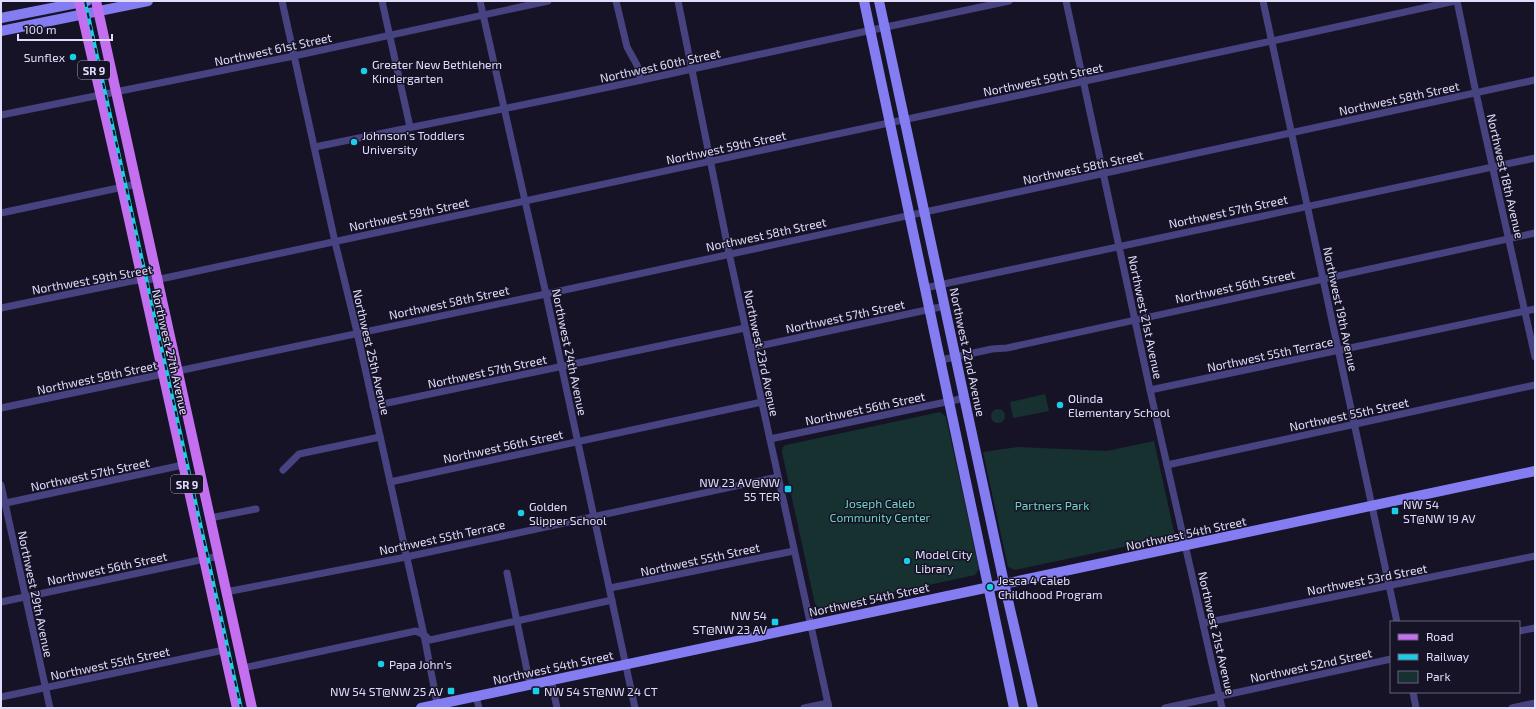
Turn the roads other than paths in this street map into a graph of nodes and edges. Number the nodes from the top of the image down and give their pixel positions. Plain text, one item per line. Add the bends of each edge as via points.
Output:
1 (96, 1) edge
2 (148, 1) edge
3 (282, 1) edge
4 (382, 1) edge
5 (480, 1) edge
6 (548, 1) edge
7 (616, 1) edge
8 (678, 1) edge
9 (864, 1) edge
10 (879, 1) edge
11 (1010, 1) edge
12 (1066, 1) edge
13 (1263, 1) edge
14 (1456, 1) edge
15 (82, 2) edge
16 (98, 12) junction
17 (81, 15) junction
18 (483, 16) junction
19 (1, 18) edge
20 (885, 26) junction
21 (870, 30) junction
22 (1, 31) edge
23 (390, 36) junction
24 (1272, 41) junction
25 (294, 56) junction
26 (692, 70) junction
27 (641, 80) junction
28 (1535, 80) edge
29 (1084, 81) junction
30 (117, 93) junction
31 (1476, 93) junction
32 (100, 94) junction
33 (505, 109) junction
34 (1, 115) edge
35 (905, 120) junction
36 (890, 123) junction
37 (410, 127) junction
38 (1292, 133) junction
39 (315, 147) junction
40 (1535, 158) edge
41 (711, 161) junction
42 (1492, 168) junction
43 (1104, 173) junction
44 (137, 184) junction
45 (122, 188) junction
46 (525, 200) junction
47 (1307, 206) junction
48 (924, 212) junction
49 (1, 213) edge
50 (910, 216) junction
51 (1535, 233) edge
52 (1509, 238) junction
53 (335, 242) junction
54 (1120, 246) junction
55 (729, 253) junction
56 (157, 278) junction
57 (1323, 278) junction
58 (142, 280) junction
59 (940, 284) junction
60 (925, 288) junction
61 (546, 294) junction
62 (945, 306) junction
63 (1, 308) edge
64 (930, 309) junction
65 (1535, 309) edge
66 (1525, 311) junction
67 (1136, 319) junction
68 (746, 328) junction
69 (357, 332) junction
70 (750, 348) junction
71 (1339, 351) junction
72 (956, 356) junction
73 (1535, 356) edge
74 (941, 360) junction
75 (561, 367) junction
76 (177, 371) junction
77 (163, 374) junction
78 (1535, 385) edge
79 (1150, 390) junction
80 (964, 398) junction
81 (950, 401) junction
82 (762, 402) junction
83 (373, 406) junction
84 (1, 408) edge
85 (1354, 424) junction
86 (380, 437) junction
87 (770, 439) junction
88 (578, 441) junction
89 (183, 465) junction
90 (1167, 465) junction
91 (283, 470) dead end
92 (1535, 471) edge
93 (778, 477) junction
94 (390, 482) junction
95 (1, 485) edge
96 (3, 504) edge
97 (1372, 506) junction
98 (256, 509) dead end
99 (594, 516) junction
100 (210, 518) junction
101 (1186, 546) junction
102 (794, 551) junction
103 (218, 556) junction
104 (1535, 556) edge
105 (406, 557) junction
106 (203, 560) junction
107 (507, 573) dead end
108 (1004, 583) junction
109 (1390, 585) junction
110 (989, 587) junction
111 (610, 588) junction
112 (226, 592) junction
113 (26, 597) junction
114 (612, 600) junction
115 (1, 602) edge
116 (1397, 621) edge
117 (516, 622) junction
118 (1204, 623) junction
119 (810, 626) junction
120 (1535, 628) edge
121 (1520, 632) edge
122 (424, 635) junction
123 (224, 650) junction
124 (1390, 659) edge
125 (626, 664) junction
126 (243, 668) junction
127 (552, 680) junction
128 (530, 685) junction
129 (46, 688) junction
130 (1413, 693) edge
131 (476, 696) junction
132 (1220, 696) junction
133 (1, 697) edge
134 (1535, 703) edge
135 (437, 706) edge
136 (828, 706) edge
137 (50, 708) edge
138 (236, 708) edge
139 (252, 708) edge
140 (420, 708) edge
141 (479, 708) edge
142 (557, 708) edge
143 (635, 708) edge
144 (804, 708) edge
145 (1014, 708) edge
146 (1033, 708) edge
147 (1165, 708) edge
148 (1222, 708) edge
149 (1416, 708) edge
150 (1512, 708) edge

1 - 16 main road, Northwest 27th Avenue / SR 9
2 - 16 main road
3 - 25 street, Northwest 25th Avenue
4 - 23 street
5 - 18 street, Northwest 24th Avenue
6 - 18 street, Northwest 61st Street
7 - 27 street via 627,47 637,65
8 - 26 street, Northwest 23rd Avenue
9 - 21 main road
10 - 20 main road, Northwest 22nd Avenue
11 - 20 street, Northwest 60th Street
12 - 29 street, Northwest 21st Avenue
13 - 24 street, Northwest 19th Avenue
14 - 24 street, Northwest 59th Street
14 - 31 street, Northwest 18th Avenue
15 - 17 main road, Northwest 27th Avenue / SR 9
15 - 19 main road
16 - 17 main road
16 - 30 main road, Northwest 27th Avenue / SR 9
17 - 22 main road
17 - 32 main road, Northwest 27th Avenue / SR 9
18 - 23 street, Northwest 61st Street
18 - 33 street, Northwest 24th Avenue
20 - 21 street, Northwest 60th Street
20 - 35 main road, Northwest 22nd Avenue
21 - 26 street, Northwest 60th Street
21 - 36 main road
23 - 25 street, Northwest 61st Street
23 - 37 street
24 - 29 street, Northwest 59th Street
24 - 38 street, Northwest 19th Avenue
25 - 30 street, Northwest 61st Street
25 - 39 street, Northwest 25th Avenue
26 - 27 street, Northwest 60th Street
26 - 41 street, Northwest 23rd Avenue
27 - 33 street, Northwest 60th Street
28 - 31 street, Northwest 58th Street
29 - 35 street, Northwest 59th Street
29 - 43 street, Northwest 21st Avenue
30 - 32 street, Northwest 61st Street
30 - 44 main road, Northwest 27th Avenue / SR 9
31 - 38 street, Northwest 58th Street
31 - 42 street, Northwest 18th Avenue
32 - 34 street, Northwest 61st Street
32 - 45 main road, Northwest 27th Avenue / SR 9
33 - 37 street, Northwest 60th Street
33 - 46 street, Northwest 24th Avenue
35 - 36 street, Northwest 59th Street
35 - 48 main road, Northwest 22nd Avenue
36 - 41 street, Northwest 59th Street
36 - 50 main road
37 - 39 street, Northwest 60th Street
38 - 43 street, Northwest 58th Street
38 - 47 street, Northwest 19th Avenue
39 - 53 street, Northwest 25th Avenue
40 - 42 street, Northwest 57th Street
41 - 46 street, Northwest 59th Street
41 - 55 street, Northwest 23rd Avenue
42 - 47 street, Northwest 57th Street
42 - 52 street, Northwest 18th Avenue
43 - 48 street, Northwest 58th Street
43 - 54 street, Northwest 21st Avenue
44 - 45 street
44 - 56 main road, Northwest 27th Avenue / SR 9
45 - 49 street
45 - 58 main road, Northwest 27th Avenue / SR 9
46 - 53 street, Northwest 59th Street
46 - 61 street, Northwest 24th Avenue
47 - 54 street, Northwest 57th Street
47 - 57 street, Northwest 19th Avenue
48 - 50 street, Northwest 58th Street
48 - 59 main road, Northwest 22nd Avenue
50 - 55 street, Northwest 58th Street
50 - 60 main road
51 - 52 street, Northwest 56th Street
52 - 57 street, Northwest 56th Street
52 - 66 street, Northwest 18th Avenue
53 - 56 street, Northwest 59th Street
53 - 69 street, Northwest 25th Avenue
54 - 59 street, Northwest 57th Street
54 - 67 street, Northwest 21st Avenue
55 - 61 street, Northwest 58th Street
55 - 68 street, Northwest 23rd Avenue
56 - 58 street, Northwest 59th Street
56 - 76 main road, Northwest 27th Avenue / SR 9
57 - 67 street, Northwest 56th Street
57 - 71 street, Northwest 19th Avenue
58 - 63 street, Northwest 59th Street
58 - 77 main road, Northwest 27th Avenue / SR 9
59 - 60 street, Northwest 57th Street
59 - 62 main road, Northwest 22nd Avenue
60 - 64 main road
61 - 69 street, Northwest 58th Street
61 - 75 street, Northwest 24th Avenue
62 - 64 street, Northwest 57th Street
62 - 72 main road, Northwest 22nd Avenue
64 - 70 street, Northwest 57th Street
64 - 74 main road
65 - 66 street, Northwest 55th Terrace
66 - 71 street, Northwest 55th Terrace
66 - 73 street, Northwest 18th Avenue
67 - 72 street, Northwest 56th Street via 1007,348
67 - 79 street, Northwest 21st Avenue
68 - 70 street, Northwest 23rd Avenue
68 - 75 street, Northwest 57th Street
69 - 76 street, Northwest 58th Street
69 - 83 street, Northwest 25th Avenue
70 - 82 street, Northwest 23rd Avenue
71 - 79 street, Northwest 55th Terrace
71 - 85 street, Northwest 19th Avenue
72 - 74 street, Northwest 56th Street
72 - 80 main road, Northwest 22nd Avenue
74 - 81 main road
75 - 83 street, Northwest 57th Street
75 - 88 street, Northwest 24th Avenue
76 - 77 street, Northwest 58th Street
76 - 100 main road, Northwest 27th Avenue / SR 9
77 - 84 street, Northwest 58th Street
77 - 89 main road, Northwest 27th Avenue / SR 9
78 - 85 street, Northwest 55th Street
79 - 90 street, Northwest 21st Avenue
80 - 81 street, Northwest 56th Street
80 - 108 main road, Northwest 22nd Avenue
81 - 87 street, Northwest 56th Street
81 - 110 main road
82 - 87 street, Northwest 23rd Avenue
82 - 88 street, Northwest 56th Street
83 - 86 street, Northwest 25th Avenue
85 - 90 street, Northwest 55th Street
85 - 97 street, Northwest 19th Avenue
86 - 91 street via 299,454
86 - 94 street, Northwest 25th Avenue
87 - 93 street, Northwest 23rd Avenue
88 - 94 street, Northwest 56th Street
88 - 99 street, Northwest 24th Avenue
89 - 96 street, Northwest 57th Street
89 - 106 main road, Northwest 27th Avenue / SR 9
90 - 101 street, Northwest 21st Avenue
92 - 97 main road, Northwest 54th Street
93 - 99 street, Northwest 55th Terrace
93 - 102 street, Northwest 23rd Avenue
94 - 105 street, Northwest 25th Avenue
95 - 96 street, Northwest 29th Avenue
96 - 113 street, Northwest 29th Avenue
97 - 101 main road, Northwest 54th Street
97 - 109 street, Northwest 19th Avenue
98 - 100 street
99 - 105 street, Northwest 55th Terrace
99 - 111 street, Northwest 24th Avenue
100 - 103 main road, Northwest 27th Avenue / SR 9
101 - 108 main road, Northwest 54th Street
101 - 118 street, Northwest 21st Avenue
102 - 111 street, Northwest 55th Street
102 - 119 street, Northwest 23rd Avenue
103 - 106 street, Northwest 56th Street
103 - 112 main road, Northwest 27th Avenue / SR 9
104 - 109 street, Northwest 53rd Street
105 - 112 street, Northwest 55th Terrace
105 - 122 street, Northwest 25th Avenue
106 - 113 street, Northwest 56th Street
106 - 123 main road, Northwest 27th Avenue / SR 9
107 - 117 street
108 - 110 main road, Northwest 54th Street
108 - 146 main road, Northwest 22nd Avenue
109 - 116 street, Northwest 19th Avenue
109 - 118 street, Northwest 53rd Street
110 - 119 main road, Northwest 54th Street
110 - 145 main road
111 - 114 street, Northwest 24th Avenue
112 - 126 main road, Northwest 27th Avenue / SR 9
113 - 115 street, Northwest 56th Street
113 - 129 street, Northwest 29th Avenue
114 - 117 street
114 - 125 street, Northwest 24th Avenue
117 - 122 street via 430,640
117 - 128 street
118 - 132 street, Northwest 21st Avenue
119 - 125 main road, Northwest 54th Street
119 - 136 street, Northwest 23rd Avenue
120 - 121 street
122 - 126 street via 416,631
122 - 135 street, Northwest 25th Avenue
123 - 129 street, Northwest 55th Street
123 - 138 main road, Northwest 27th Avenue / SR 9
124 - 132 street, Northwest 52nd Street
125 - 127 main road, Northwest 54th Street
125 - 143 street, Northwest 24th Avenue
126 - 139 main road, Northwest 27th Avenue / SR 9
127 - 128 main road, Northwest 54th Street
127 - 142 street
128 - 131 main road, Northwest 54th Street
129 - 133 street, Northwest 55th Street
129 - 137 street, Northwest 29th Avenue
130 - 149 street
131 - 135 main road, Northwest 54th Street
131 - 141 street
132 - 147 street, Northwest 52nd Street
132 - 148 street, Northwest 21st Avenue
134 - 150 street
135 - 140 main road, Northwest 54th Street
136 - 144 street

